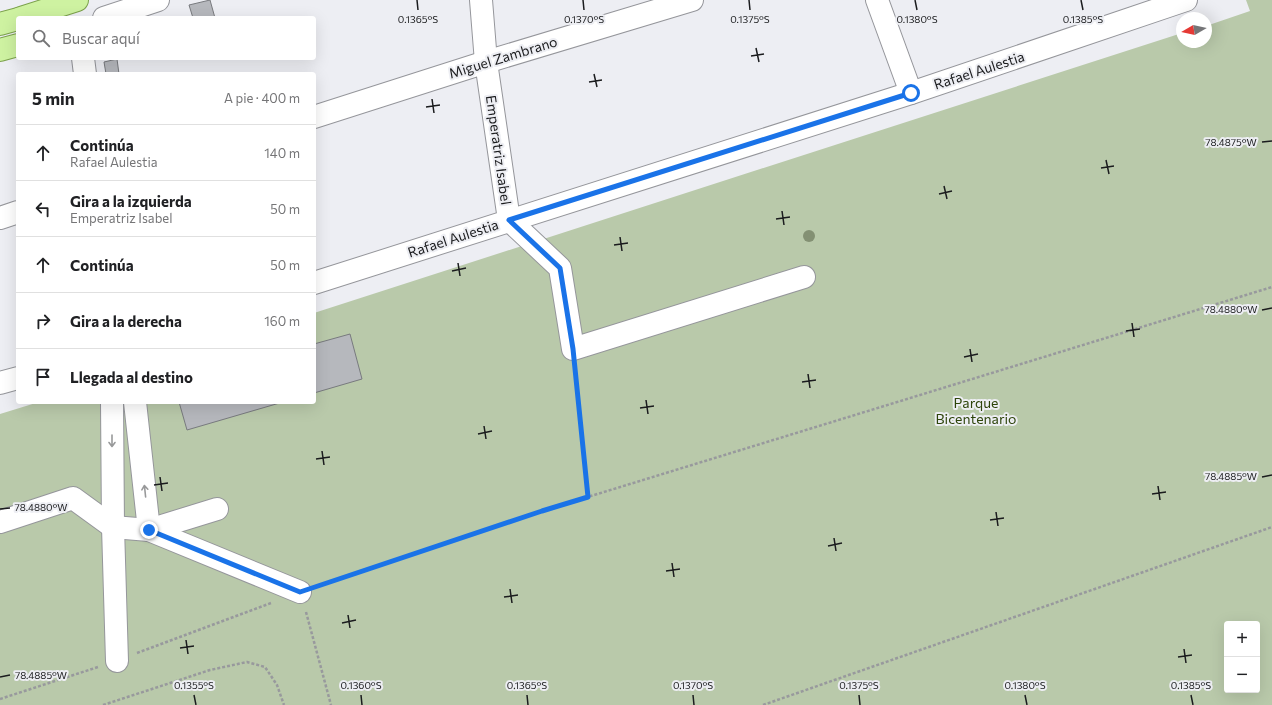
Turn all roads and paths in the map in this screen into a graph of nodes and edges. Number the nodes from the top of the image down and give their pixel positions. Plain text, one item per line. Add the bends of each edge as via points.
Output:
1 (77, 0) edge
2 (158, 0) edge
3 (481, 0) edge
4 (692, 0) edge
5 (877, 0) edge
6 (1186, 0) edge
7 (25, 16) edge
8 (79, 16) edge
9 (110, 16) edge
10 (16, 19) edge
11 (0, 24) edge
12 (16, 46) edge
13 (0, 50) edge
14 (83, 60) edge
15 (486, 62) junction
16 (85, 72) edge
17 (911, 93) junction
18 (316, 116) edge
19 (16, 213) edge
20 (0, 218) edge
21 (509, 220) junction
22 (804, 277) dead end
23 (316, 282) edge
24 (1272, 287) edge
25 (573, 349) junction
26 (16, 379) edge
27 (0, 383) edge
28 (112, 404) edge
29 (135, 404) edge
30 (588, 497) junction
31 (217, 509) dead end
32 (0, 522) edge
33 (112, 527) junction
34 (1272, 527) edge
35 (149, 530) junction
36 (300, 592) junction
37 (117, 660) junction
38 (0, 699) edge
39 (103, 705) edge
40 (284, 705) edge
41 (332, 705) edge
42 (763, 705) edge

1 - 7 main road
1 - 8 main road
2 - 9 street
3 - 15 street, Emperatriz Isabel
4 - 15 street, Miguel Zambrano
5 - 17 street
6 - 17 street, Rafael Aulestia
10 - 11 main road
12 - 13 main road
14 - 16 street
15 - 18 street, Miguel Zambrano
15 - 21 street, Emperatriz Isabel
17 - 21 street, Rafael Aulestia
19 - 20 street
21 - 23 street, Rafael Aulestia
21 - 25 street, Emperatriz Isabel via 560,268
22 - 25 street
24 - 30 path
25 - 30 path
26 - 27 street
28 -> 33 street
35 -> 29 street
30 - 36 path
31 - 35 street
32 - 33 street via 73,498
33 - 35 street
33 - 37 street
34 - 42 path
35 - 36 street
36 - 37 path
36 - 41 path
37 - 38 path
39 - 40 path via 210,670 247,662 265,667 277,685

